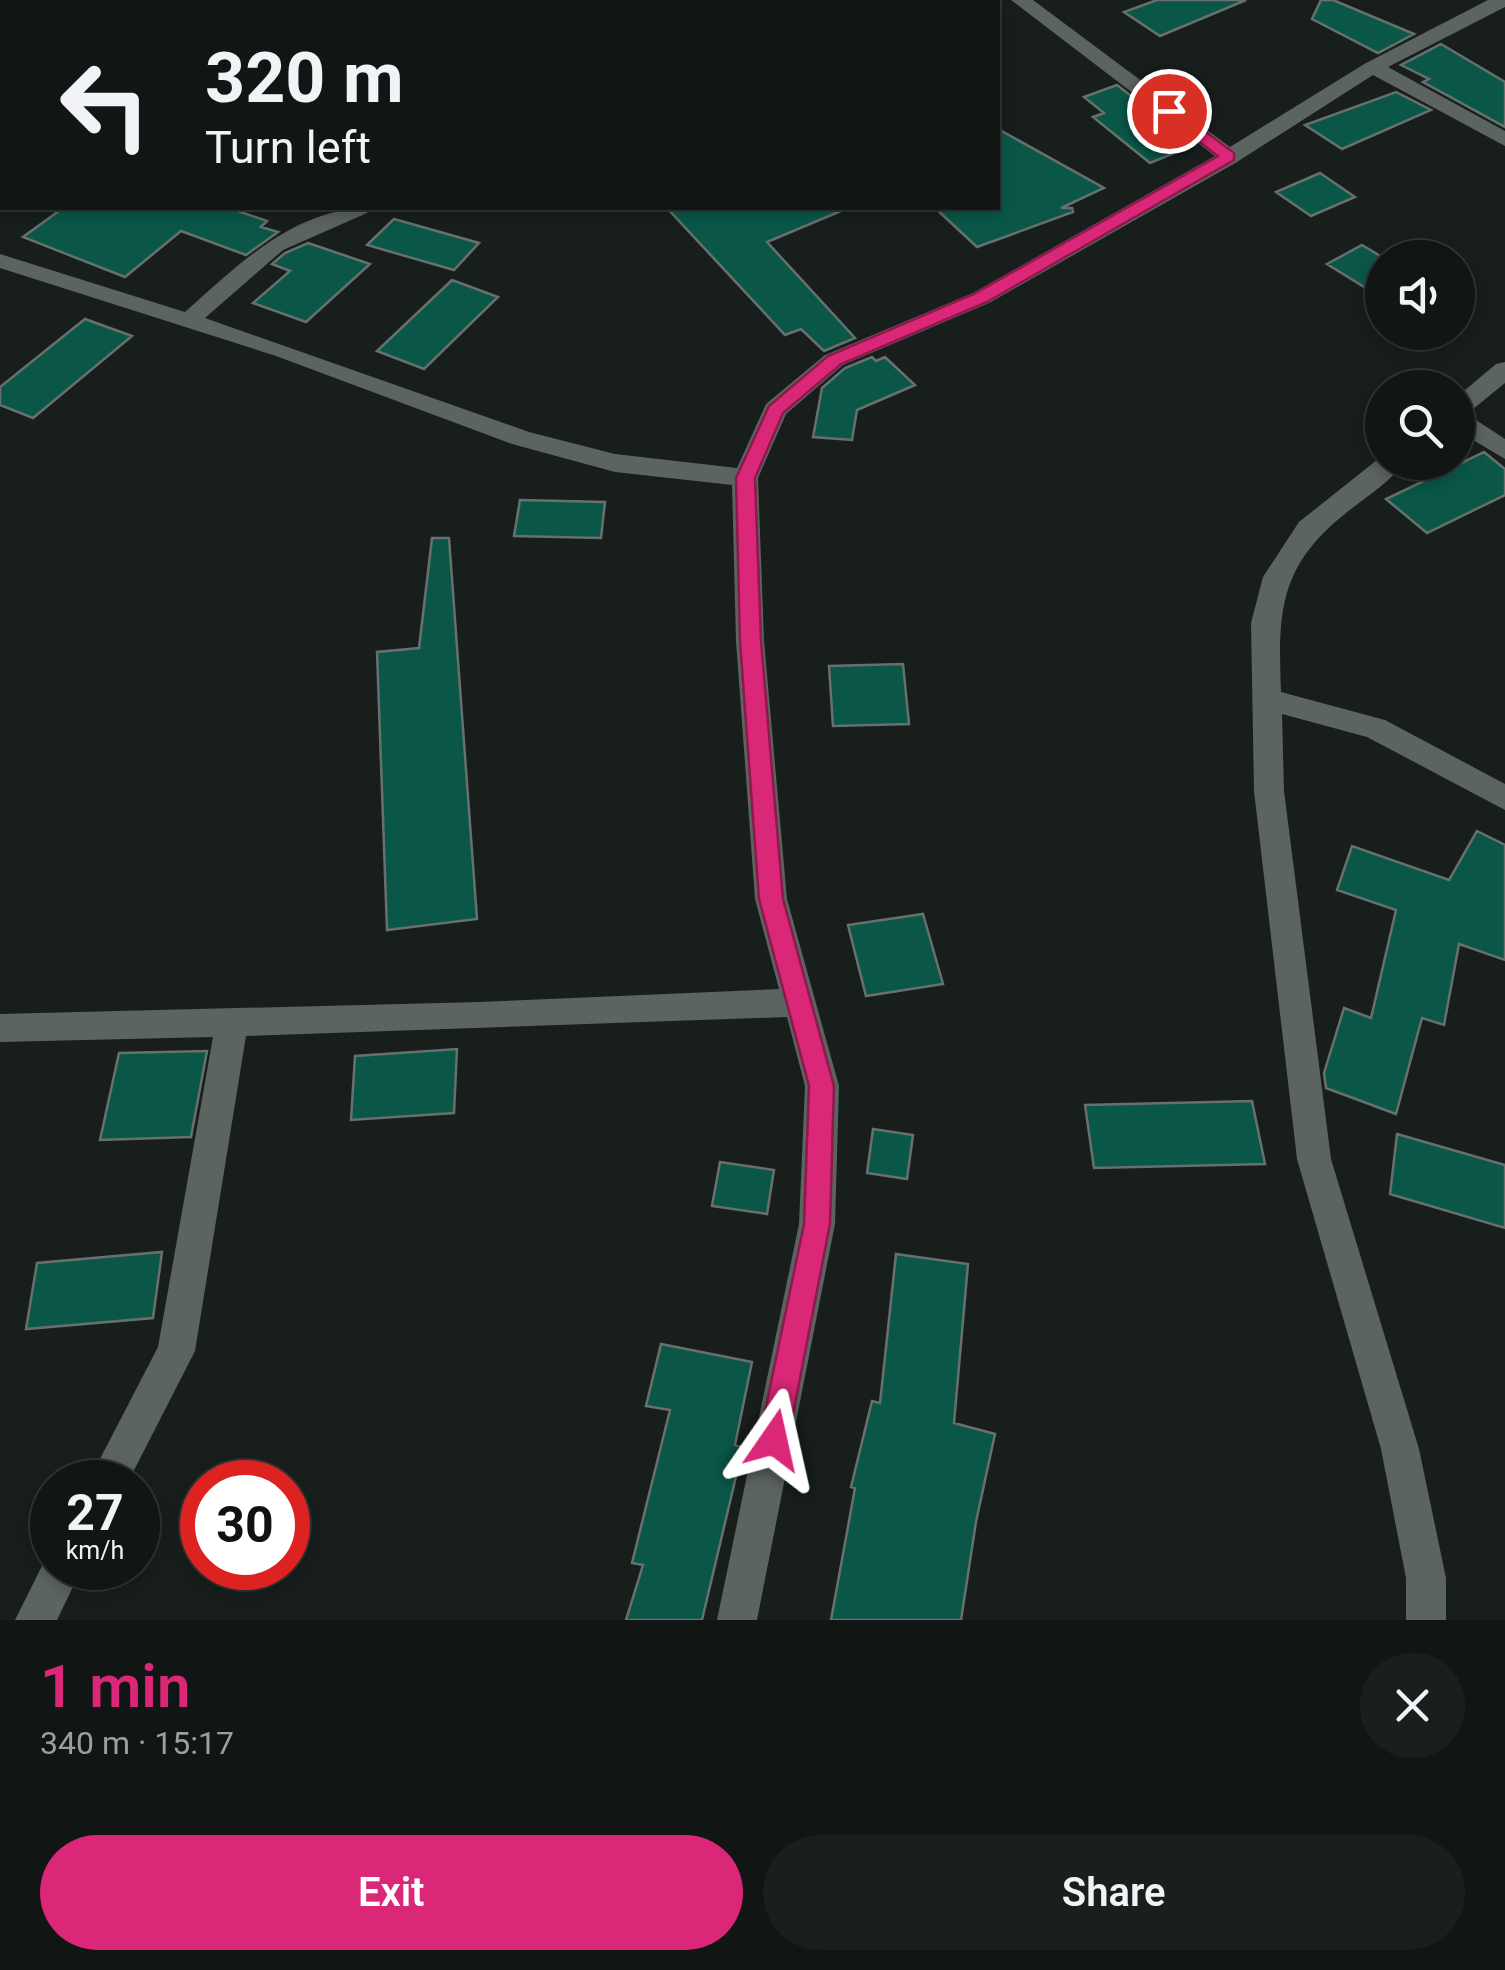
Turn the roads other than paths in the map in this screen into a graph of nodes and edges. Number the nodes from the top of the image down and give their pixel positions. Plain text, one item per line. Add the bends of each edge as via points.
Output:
1 (1021, 0) edge
2 (1503, 0) edge
3 (1373, 67) junction
4 (1505, 140) edge
5 (1229, 157) junction
6 (355, 210) edge
7 (0, 261) edge
8 (187, 322) junction
9 (1505, 370) edge
10 (1475, 396) edge
11 (1475, 431) edge
12 (1505, 450) edge
13 (745, 478) junction
14 (1370, 480) edge
15 (1267, 699) junction
16 (1505, 798) edge
17 (799, 1002) junction
18 (232, 1023) junction
19 (0, 1028) edge
20 (119, 1460) edge
21 (50, 1590) edge
22 (34, 1620) edge
23 (737, 1620) edge
24 (1426, 1620) edge

1 - 5 street
2 - 3 street
3 - 4 street
3 - 5 street
5 - 13 street via 980,298 834,360 775,410
6 - 8 street via 275,246
7 - 8 street
8 - 13 street via 521,438 615,463
9 - 10 street
11 - 12 street
13 - 17 street via 750,641 771,899
14 - 15 street via 1308,530 1276,577 1266,623
15 - 16 street via 1375,728
15 - 24 street via 1269,791 1314,1159 1400,1449 1426,1578
17 - 18 street
17 - 23 street via 822,1086 817,1224
18 - 19 street
18 - 20 street via 176,1351
21 - 22 street

